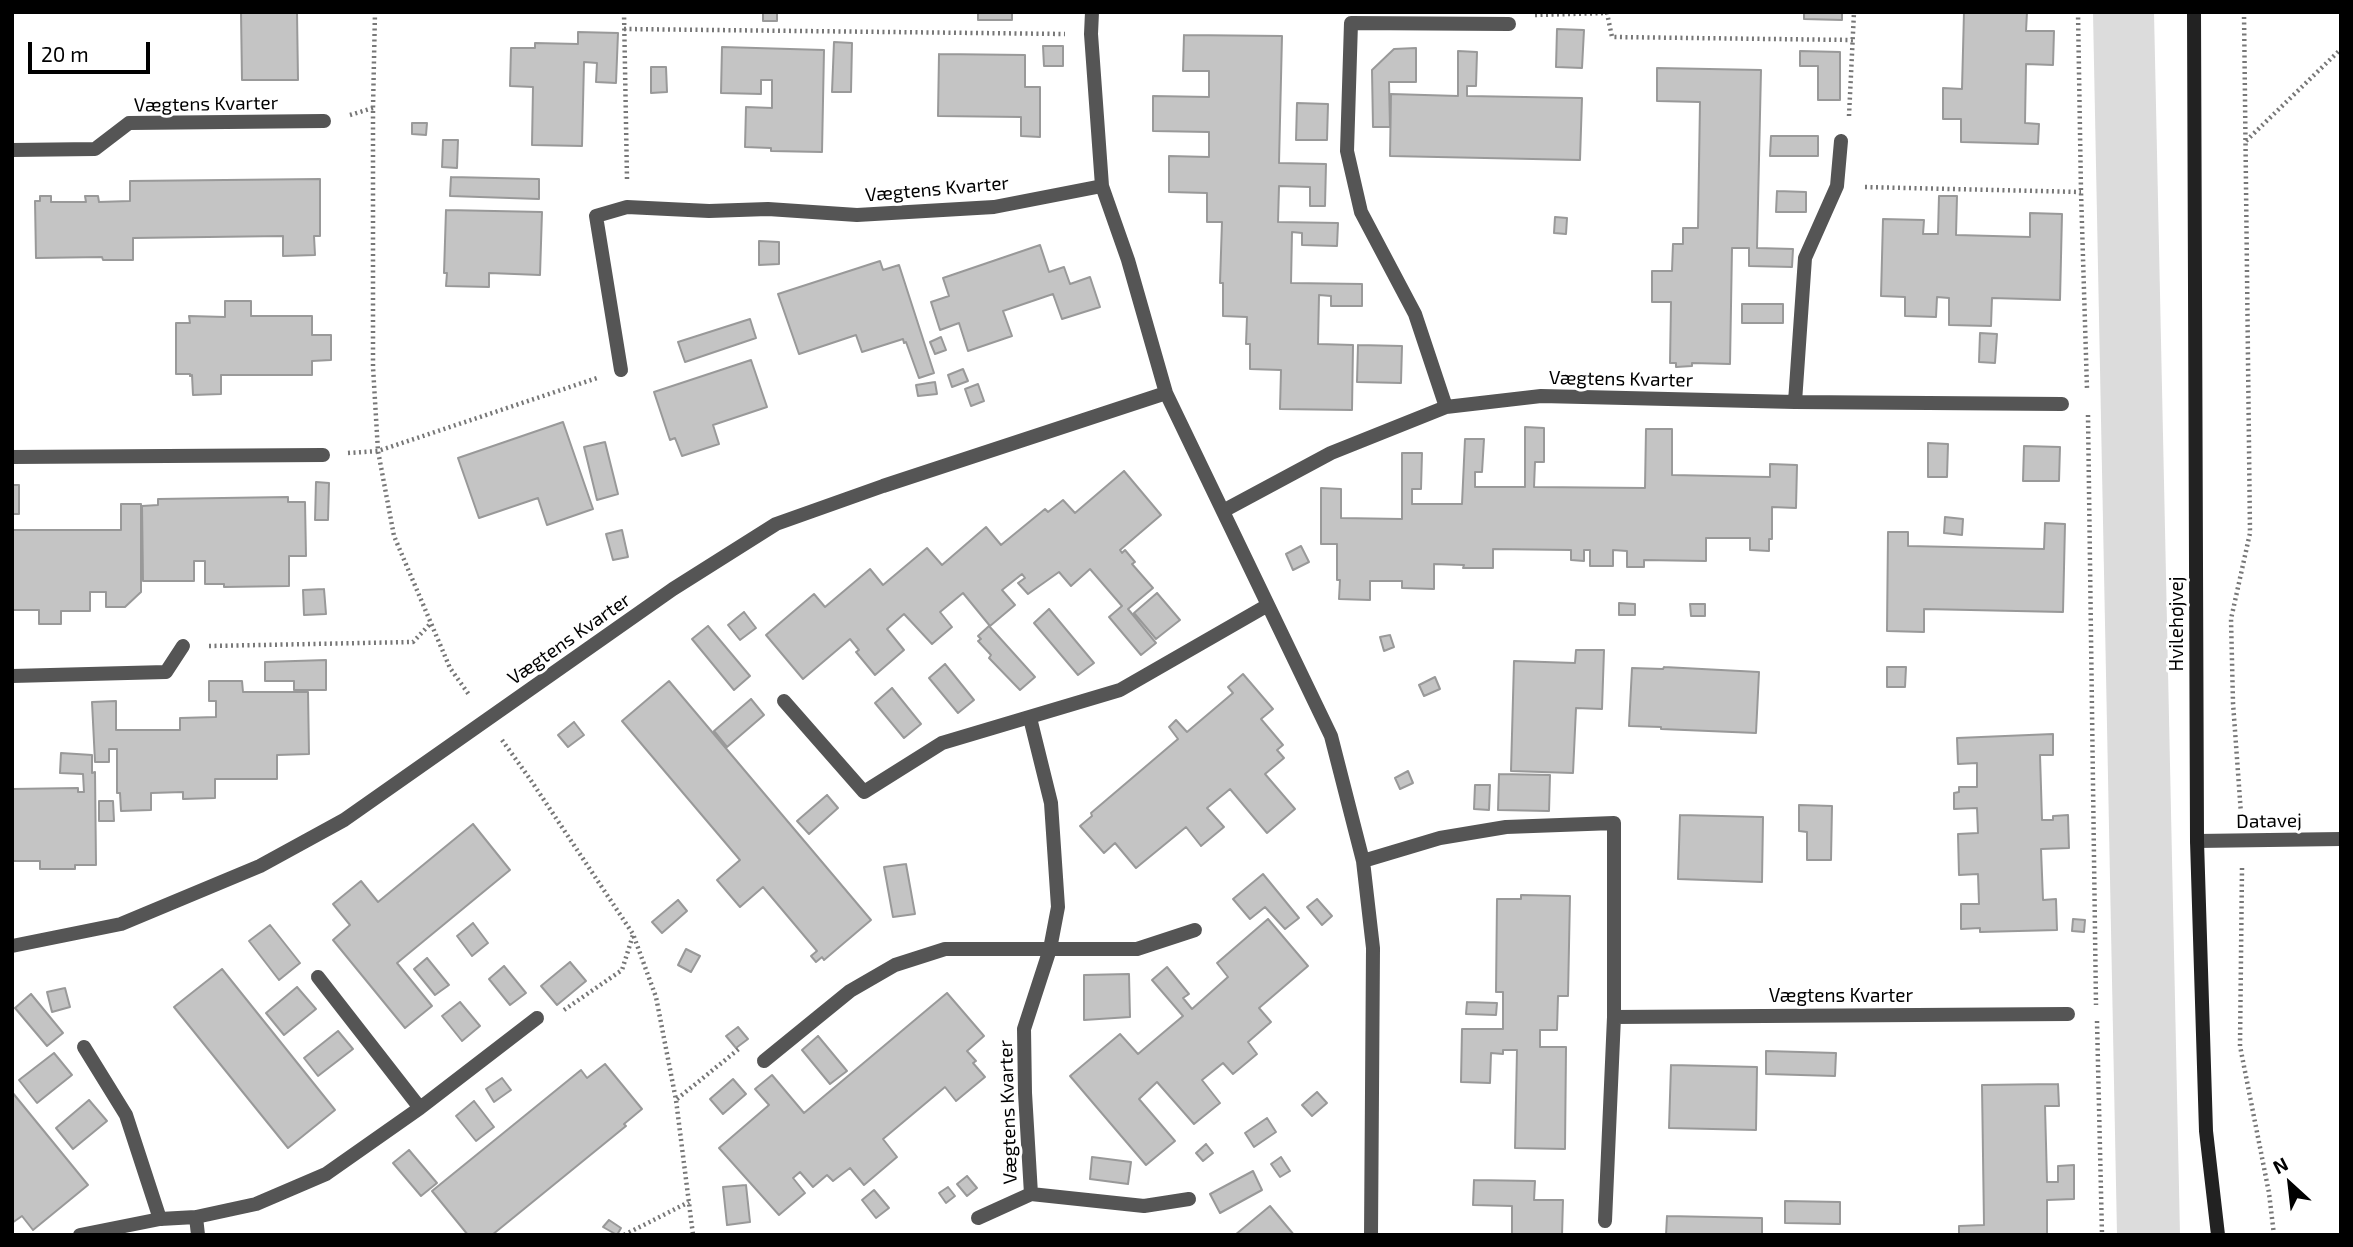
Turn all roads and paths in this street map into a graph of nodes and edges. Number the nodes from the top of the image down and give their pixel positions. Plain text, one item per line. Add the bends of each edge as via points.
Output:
1 (375, 12) edge
2 (624, 12) edge
3 (1091, 12) edge
4 (1854, 12) edge
5 (2078, 12) edge
6 (2194, 12) edge
7 (2244, 12) edge
8 (1607, 13) edge
9 (1509, 24) joint
10 (624, 29) junction
11 (1091, 34) junction
12 (1853, 40) junction
13 (2341, 49) edge
14 (324, 121) dead end
15 (1841, 141) joint
16 (2246, 142) junction
17 (12, 150) edge
18 (1102, 186) junction
19 (1837, 186) junction
20 (2081, 192) junction
21 (627, 207) junction
22 (621, 370) joint
23 (2087, 390) dead end
24 (1166, 393) junction
25 (1795, 402) junction
26 (2088, 403) dead end
27 (2062, 404) dead end
28 (1446, 407) junction
29 (378, 451) junction
30 (323, 455) joint
31 (12, 457) edge
32 (1223, 510) junction
33 (1268, 604) junction
34 (431, 623) junction
35 (183, 646) joint
36 (12, 676) edge
37 (784, 701) dead end
38 (1030, 718) junction
39 (487, 720) junction
40 (2341, 839) edge
41 (2197, 841) junction
42 (2243, 841) junction
43 (1363, 862) junction
44 (1195, 930) dead end
45 (633, 934) junction
46 (12, 946) edge
47 (1050, 949) junction
48 (318, 977) dead end
49 (2096, 1007) dead end
50 (2068, 1014) dead end
51 (1614, 1017) junction
52 (537, 1018) joint
53 (2097, 1020) dead end
54 (84, 1047) dead end
55 (764, 1060) joint
56 (676, 1100) junction
57 (420, 1108) junction
58 (1031, 1194) junction
59 (1189, 1199) dead end
60 (689, 1202) junction
61 (196, 1217) junction
62 (160, 1219) junction
63 (978, 1219) dead end
64 (1605, 1221) dead end
65 (80, 1235) edge
66 (198, 1235) edge
67 (624, 1235) edge
68 (693, 1235) edge
69 (1371, 1235) edge
70 (2102, 1235) edge
71 (2218, 1235) edge
72 (2274, 1235) edge

1 - 29 path via 373,367
2 - 10 path
3 - 11 street
4 - 12 path
5 - 20 path
6 - 41 street, Hvilehøjvej
7 - 16 path
8 - 9 path via 1511,16
8 - 12 path via 1612,37
9 - 28 street via 1351,23 1347,151 1361,212 1416,314
10 - 11 path
10 - 21 path
11 - 18 street
12 - 15 path via 1849,126
13 - 16 path
14 - 17 street, Vægtens Kvarter via 129,123 95,149
15 - 19 street
16 - 42 path via 2250,533 2231,619
18 - 21 street, Vægtens Kvarter via 994,207 857,215
18 - 24 street
19 - 20 path
19 - 25 street via 1805,258
20 - 23 path
21 - 22 street, Vægtens Kvarter via 596,216
22 - 29 path
24 - 32 street
24 - 39 street, Vægtens Kvarter via 776,524 673,589
25 - 27 street, Vægtens Kvarter
25 - 28 street, Vægtens Kvarter via 1541,396
26 - 49 path
28 - 32 street, Vægtens Kvarter via 1331,453
29 - 30 path
29 - 34 path via 394,536
30 - 31 street
32 - 33 street
33 - 38 street via 1120,690
33 - 43 street via 1331,736
34 - 35 path via 413,642
34 - 39 path via 450,668
35 - 36 street via 166,672
37 - 38 street via 864,792 942,743
38 - 47 street, Vægtens Kvarter via 1051,803 1058,907
39 - 45 path
39 - 46 street, Vægtens Kvarter via 344,820 260,866 121,924
40 - 42 street, Datavej
41 - 42 street, Datavej
41 - 71 street, Hvilehøjvej via 2206,1130
42 - 72 path via 2240,1046
43 - 51 street via 1440,838 1506,827 1614,823
43 - 69 street via 1373,948
44 - 47 street via 1137,949
45 - 52 path via 622,970 561,1013
45 - 56 path via 656,997
47 - 55 street via 945,949 895,965 850,990
47 - 58 street, Vægtens Kvarter via 1024,1029
48 - 57 street
50 - 51 street, Vægtens Kvarter
51 - 64 street
52 - 57 street
53 - 70 path
54 - 62 street via 126,1115
55 - 56 path via 738,1048
56 - 60 path
57 - 61 street via 326,1174 256,1204
58 - 59 street, Vægtens Kvarter via 1144,1206
58 - 63 street, Vægtens Kvarter
60 - 67 path
60 - 68 path
61 - 62 street
61 - 66 street
62 - 65 street

